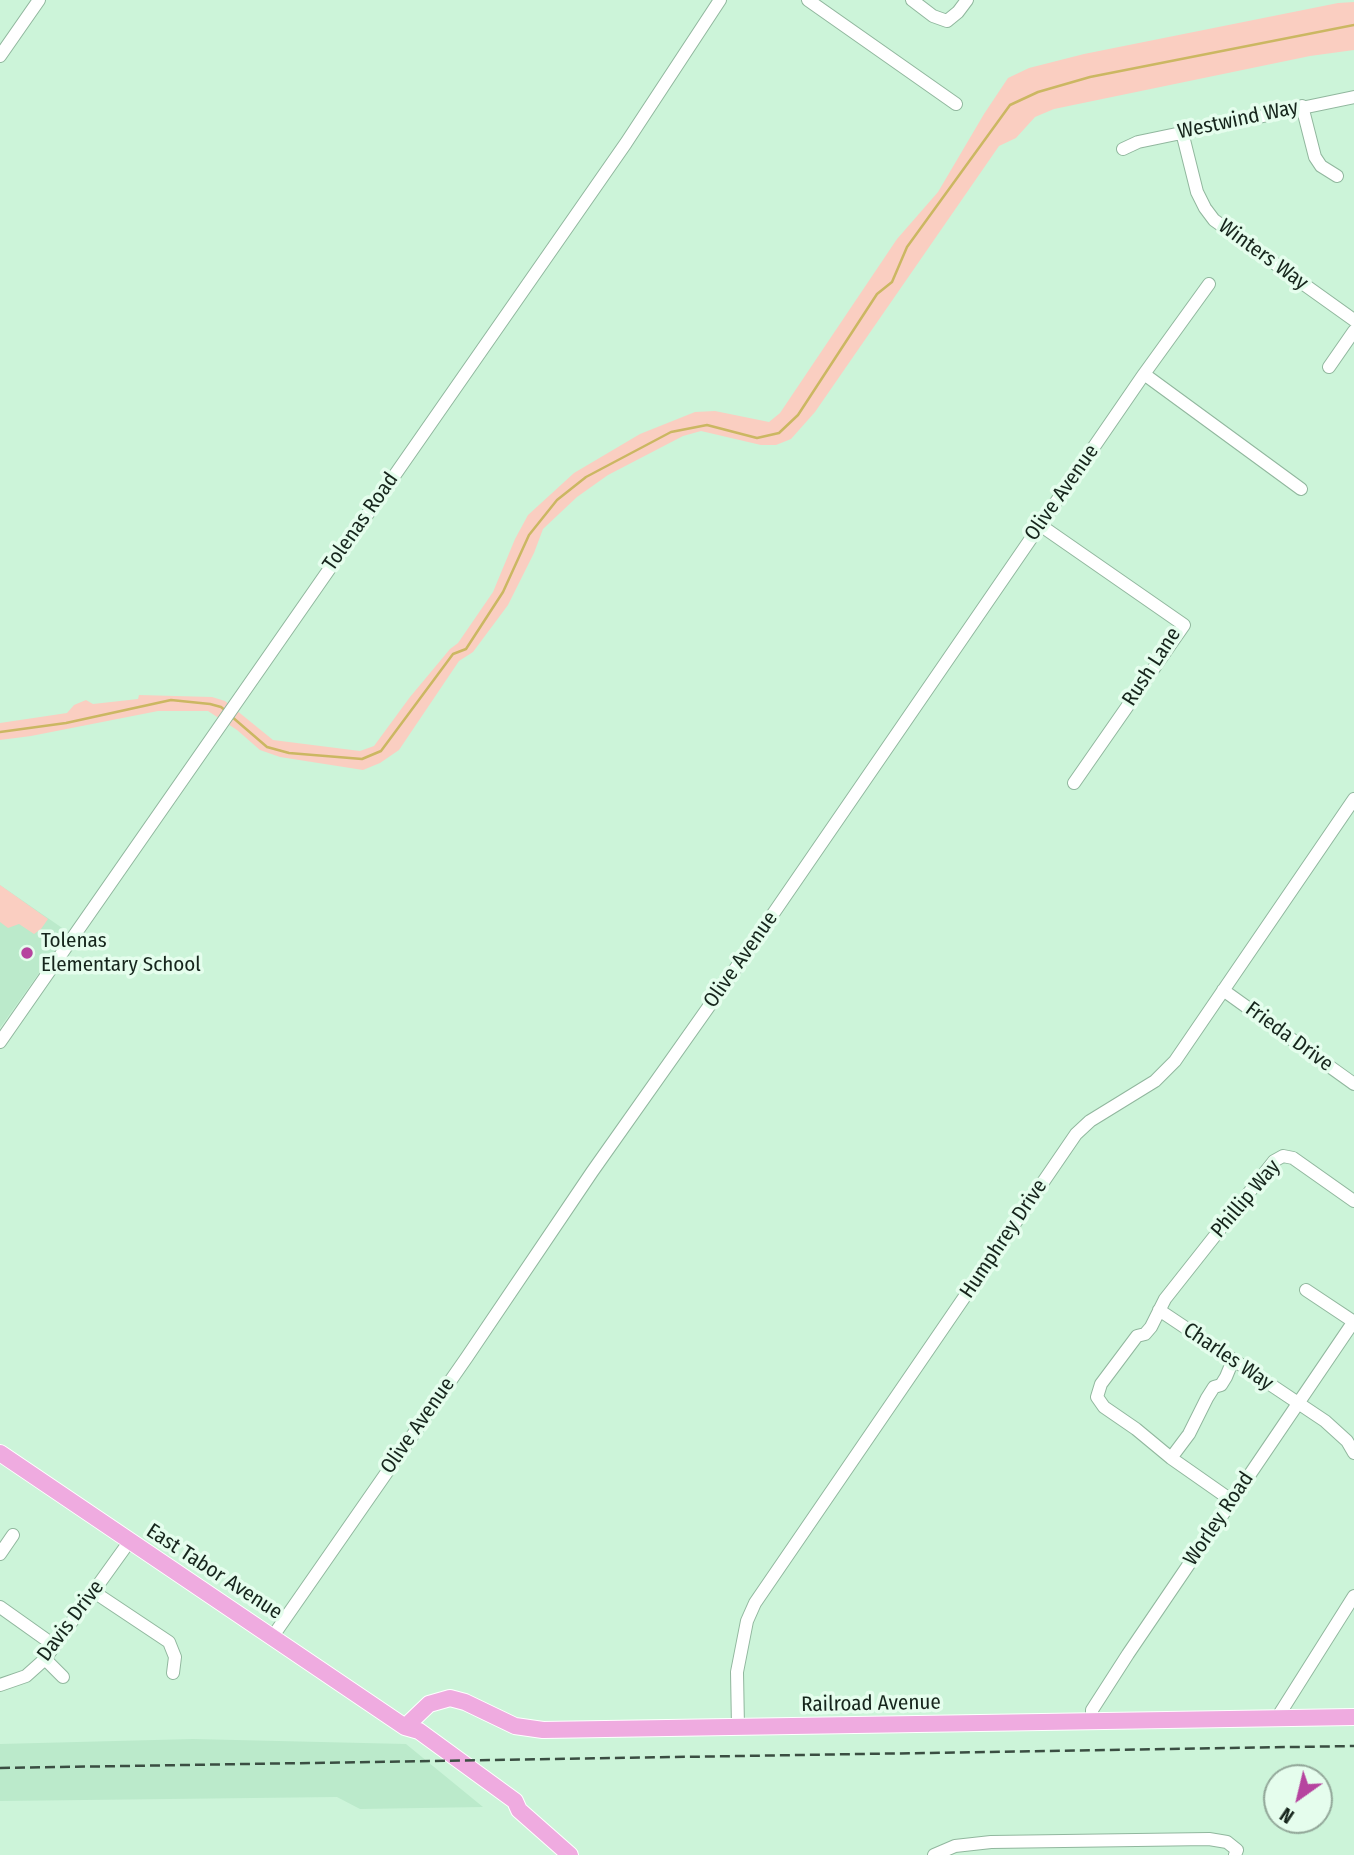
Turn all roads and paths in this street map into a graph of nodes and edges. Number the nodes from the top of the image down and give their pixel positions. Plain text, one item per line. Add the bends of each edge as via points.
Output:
1 (39, 0) edge
2 (720, 0) edge
3 (808, 0) edge
4 (912, 0) edge
5 (967, 0) edge
6 (0, 57) edge
7 (1354, 97) edge
8 (956, 104) dead end
9 (1302, 106) junction
10 (1182, 132) junction
11 (1123, 149) dead end
12 (1337, 176) dead end
13 (1209, 284) dead end
14 (1354, 320) edge
15 (1354, 331) edge
16 (1329, 367) dead end
17 (1144, 374) junction
18 (1301, 489) dead end
19 (1040, 524) junction
20 (1074, 783) dead end
21 (1354, 799) edge
22 (1223, 990) junction
23 (0, 1042) edge
24 (1354, 1084) edge
25 (1354, 1201) edge
26 (1306, 1290) dead end
27 (1159, 1310) junction
28 (1354, 1321) edge
29 (1233, 1360) junction
30 (1298, 1404) junction
31 (0, 1453) edge
32 (1354, 1453) edge
33 (1171, 1458) junction
34 (1231, 1500) junction
35 (13, 1535) dead end
36 (129, 1542) junction
37 (0, 1554) edge
38 (94, 1592) junction
39 (1354, 1596) edge
40 (0, 1607) edge
41 (273, 1636) junction
42 (55, 1646) junction
43 (46, 1660) junction
44 (173, 1673) dead end
45 (63, 1676) dead end
46 (0, 1685) edge
47 (1354, 1717) edge
48 (1277, 1718) junction
49 (1092, 1721) junction
50 (405, 1727) junction
51 (738, 1727) junction
52 (1241, 1850) edge
53 (570, 1855) edge
54 (934, 1855) edge

1 - 6 street
2 - 23 street, Tolenas Road via 626,143
3 - 8 street
4 - 5 street via 947,21
7 - 9 street, Westwind Way
9 - 10 street, Westwind Way
9 - 12 street via 1315,157
10 - 11 street, Westwind Way
10 - 14 street, Winters Way via 1197,192 1214,220
13 - 17 street, Olive Avenue
15 - 16 street
17 - 18 street
17 - 19 street, Olive Avenue
19 - 20 street, Rush Lane via 1184,625
19 - 41 street, Olive Avenue
21 - 22 street, Humphrey Drive
22 - 24 street, Frieda Drive
22 - 51 street, Humphrey Drive via 1175,1061 1155,1081 1076,1134 755,1603 737,1672
25 - 27 street, Phillip Way via 1293,1157 1274,1161
26 - 28 street
27 - 29 street, Charles Way
27 - 33 street, Phillip Way via 1145,1334 1138,1336 1101,1384 1097,1397
28 - 30 street, Worley Road
29 - 30 street, Charles Way
29 - 33 street
30 - 32 street, Charles Way via 1325,1421
30 - 34 street, Worley Road
31 - 36 main road, East Tabor Avenue
33 - 34 street, Phillip Way
34 - 49 street, Worley Road via 1092,1710
35 - 37 street
36 - 38 street, Davis Drive
36 - 41 main road, East Tabor Avenue
38 - 42 street, Davis Drive
38 - 44 street via 169,1642 175,1657
39 - 48 street
40 - 42 street
41 - 50 main road, East Tabor Avenue
42 - 43 street, Davis Drive
43 - 45 street
43 - 46 street, Davis Drive via 26,1676
47 - 48 main road, Railroad Avenue
48 - 49 main road, Railroad Avenue
49 - 51 main road, Railroad Avenue
50 - 51 main road, Railroad Avenue via 429,1704 450,1698 527,1729
50 - 53 main road, East Tabor Avenue via 412,1739 507,1807 519,1810
52 - 54 street via 1209,1839 1166,1839 990,1842 955,1846

